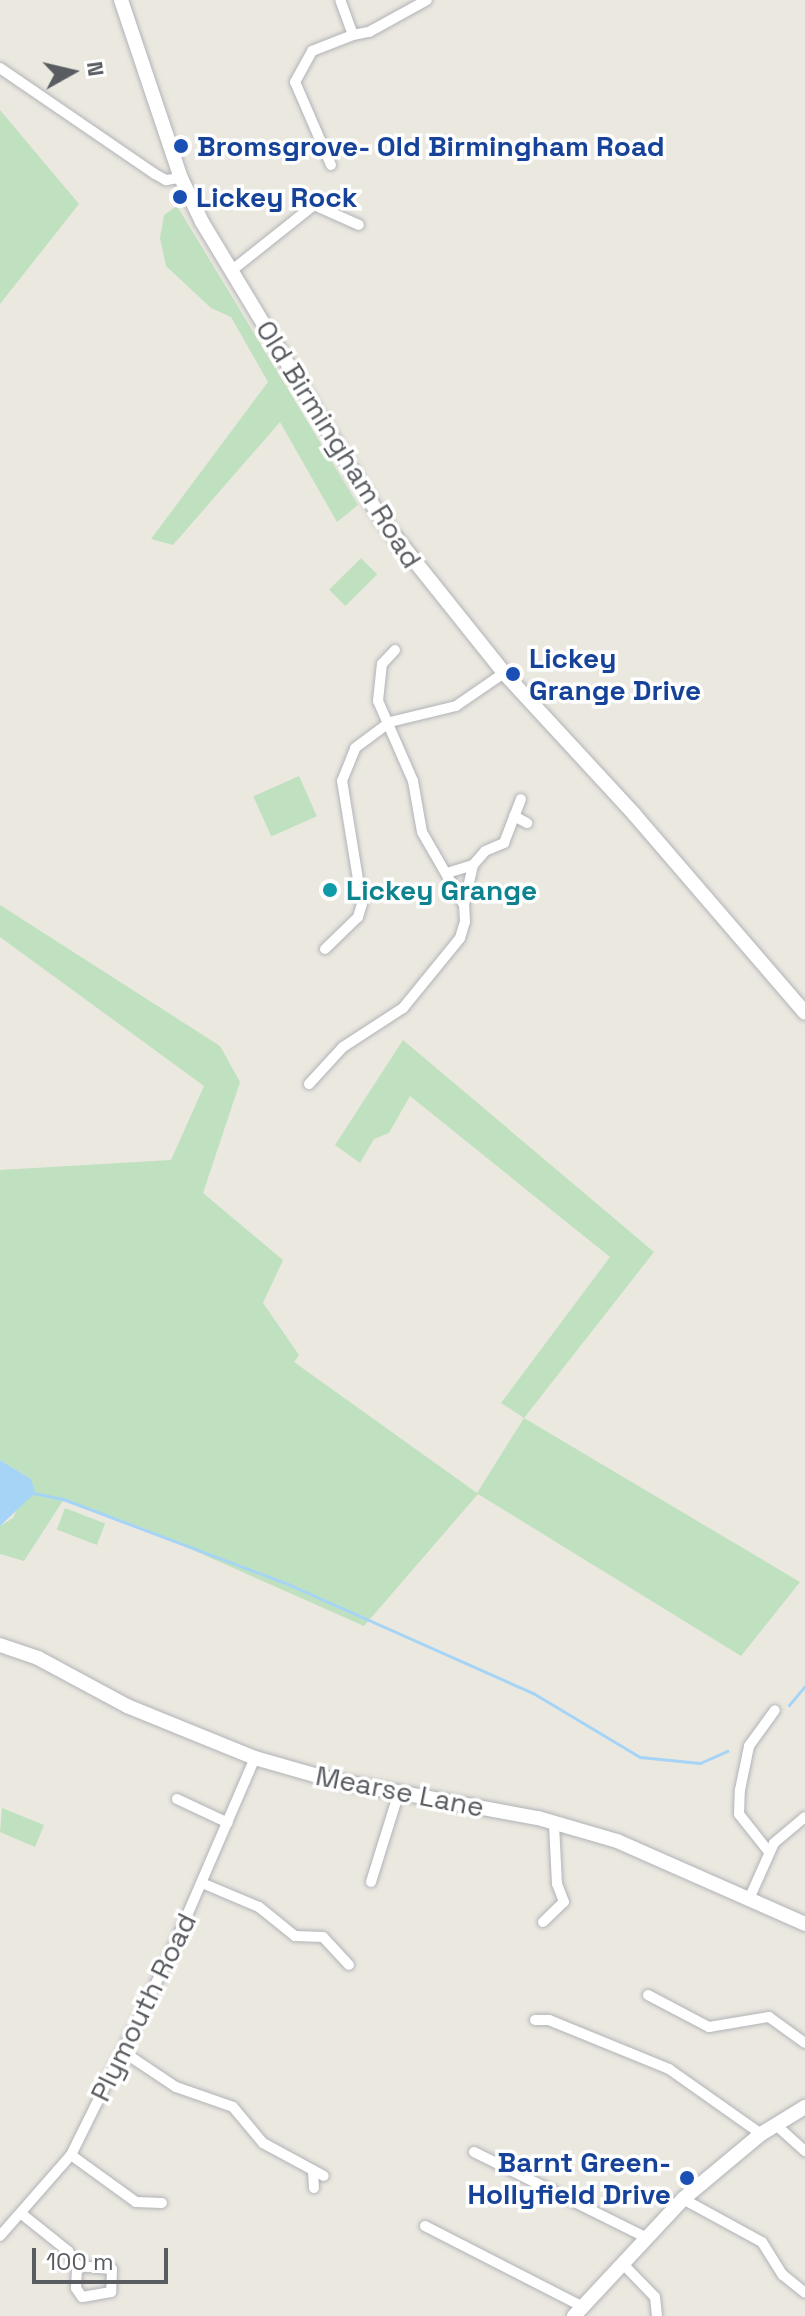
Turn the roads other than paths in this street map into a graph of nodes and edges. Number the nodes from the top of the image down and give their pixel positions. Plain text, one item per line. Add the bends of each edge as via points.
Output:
1 (121, 0) edge
2 (340, 0) edge
3 (427, 0) edge
4 (353, 35) junction
5 (0, 68) edge
6 (331, 165) dead end
7 (181, 178) junction
8 (359, 225) dead end
9 (231, 271) junction
10 (395, 650) dead end
11 (504, 673) junction
12 (390, 722) junction
13 (521, 799) dead end
14 (514, 816) junction
15 (527, 823) dead end
16 (473, 865) junction
17 (447, 873) junction
18 (464, 905) junction
19 (325, 949) dead end
20 (805, 1013) edge
21 (309, 1084) dead end
22 (0, 1645) edge
23 (775, 1710) dead end
24 (255, 1758) junction
25 (399, 1792) junction
26 (177, 1799) dead end
27 (805, 1817) edge
28 (228, 1823) junction
29 (554, 1824) junction
30 (769, 1852) junction
31 (371, 1882) dead end
32 (202, 1883) junction
33 (749, 1899) junction
34 (543, 1922) dead end
35 (805, 1924) edge
36 (349, 1965) dead end
37 (648, 1995) dead end
38 (535, 2020) dead end
39 (805, 2043) edge
40 (122, 2051) junction
41 (805, 2107) edge
42 (776, 2125) junction
43 (761, 2134) junction
44 (805, 2151) edge
45 (474, 2152) dead end
46 (71, 2155) junction
47 (313, 2170) junction
48 (324, 2176) dead end
49 (314, 2188) dead end
50 (683, 2199) junction
51 (162, 2203) dead end
52 (23, 2215) junction
53 (425, 2226) dead end
54 (0, 2236) edge
55 (645, 2237) junction
56 (622, 2263) junction
57 (77, 2266) dead end
58 (805, 2293) edge
59 (579, 2311) edge
60 (657, 2316) edge

1 - 7 main road, Old Birmingham Road
2 - 4 street
3 - 4 street via 369,32
4 - 6 street via 312,51 295,82
5 - 7 street via 155,174 166,180
7 - 9 main road, Old Birmingham Road
8 - 9 street via 314,205
9 - 11 main road, Old Birmingham Road via 391,533
10 - 12 street via 382,664 376,683 378,701
11 - 12 street via 456,706
11 - 20 main road, Old Birmingham Road
12 - 17 street via 413,781 422,832
12 - 19 street via 355,748 345,765 344,792 362,904 358,917
13 - 14 street
14 - 15 street
14 - 16 street via 504,843 485,851
16 - 17 street
16 - 18 street
17 - 18 street
18 - 21 street via 460,938 403,1008 343,1047
22 - 24 main road, Mearse Lane via 38,1658 127,1706
23 - 30 street via 749,1746 740,1790 739,1814
24 - 25 main road, Mearse Lane
24 - 28 street, Plymouth Road
25 - 29 main road, Mearse Lane
25 - 31 street
26 - 28 street
27 - 30 street
28 - 32 street, Plymouth Road
29 - 33 main road, Mearse Lane via 617,1841
29 - 34 street via 557,1884 564,1902
30 - 33 street
32 - 36 street via 259,1907 295,1936 323,1937
32 - 40 street, Plymouth Road
33 - 35 main road, Mearse Lane
37 - 39 street via 709,2027 756,2015 769,2017
38 - 43 street via 549,2020 669,2069
40 - 46 street, Plymouth Road
40 - 47 street via 176,2087 233,2107 263,2143
41 - 42 main road
42 - 43 main road
42 - 44 street
43 - 50 main road
45 - 55 street
46 - 51 street via 136,2202
46 - 52 street, Plymouth Road
47 - 48 street
47 - 49 street
50 - 55 main road
50 - 58 street via 762,2242 783,2275
52 - 54 street, Plymouth Road
52 - 57 street via 68,2251
53 - 59 street
55 - 56 main road
56 - 59 main road
56 - 60 street via 655,2297

